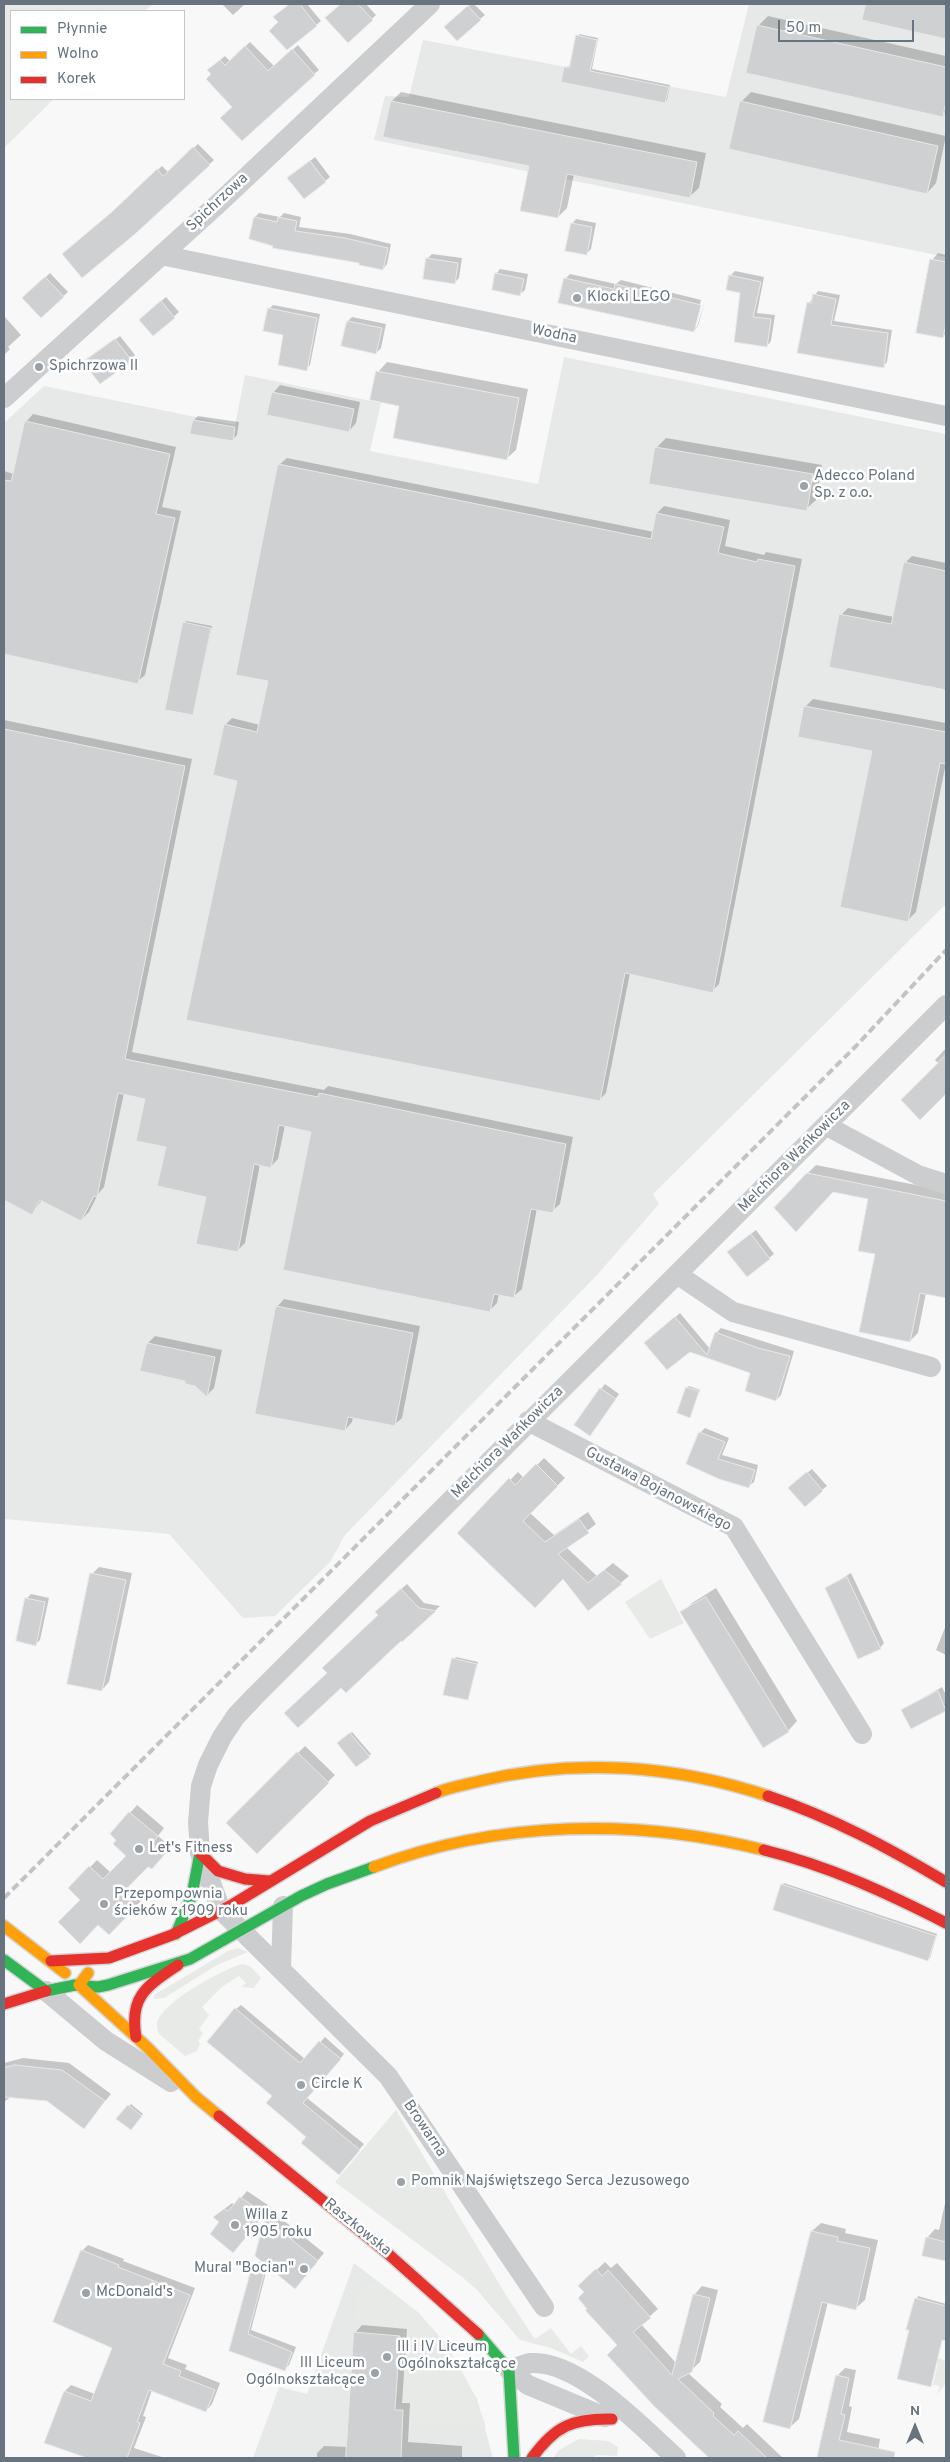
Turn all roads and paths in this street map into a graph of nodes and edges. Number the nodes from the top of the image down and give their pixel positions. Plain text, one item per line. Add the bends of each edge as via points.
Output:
1 (430, 4) edge
2 (161, 255) junction
3 (4, 398) edge
4 (946, 416) edge
5 (946, 1005) edge
6 (827, 1126) junction
7 (946, 1184) edge
8 (677, 1274) junction
9 (931, 1367) dead end
10 (528, 1421) junction
11 (862, 1734) dead end
12 (200, 1853) junction
13 (269, 1881) junction
14 (946, 1882) edge
15 (283, 1906) junction
16 (222, 1910) junction
17 (946, 1923) edge
18 (4, 1926) edge
19 (240, 1930) junction
20 (176, 1934) junction
21 (108, 1958) junction
22 (4, 1960) edge
23 (184, 1960) junction
24 (51, 1961) junction
25 (280, 1969) junction
26 (80, 1985) junction
27 (46, 1990) junction
28 (4, 2004) edge
29 (136, 2037) junction
30 (196, 2097) junction
31 (544, 2307) dead end
32 (509, 2370) junction
33 (612, 2419) junction
34 (645, 2430) junction
35 (514, 2458) edge
36 (532, 2458) edge
37 (676, 2458) edge

1 - 2 street, Spichrzowa
2 - 3 street, Spichrzowa
2 - 4 street, Wodna
5 - 6 street, Melchiora Wańkowicza
6 - 7 street via 918,1175
6 - 8 street, Melchiora Wańkowicza
8 - 9 street via 733,1312
8 - 10 street, Melchiora Wańkowicza
10 - 11 street, Gustawa Bojanowskiego via 734,1527
10 - 12 street, Melchiora Wańkowicza via 236,1716 208,1765 201,1786
12 - 13 main road via 218,1871 245,1879
12 - 16 street, Melchiora Wańkowicza
12 - 20 main road via 193,1895
13 - 14 main road via 370,1821 456,1785 524,1770 610,1765 681,1773 762,1792 849,1826 907,1856
13 - 16 main road
15 - 17 main road via 369,1868 452,1843 567,1826 613,1827 680,1832 774,1850 867,1882
15 - 19 main road
15 - 25 street
16 - 19 street, Melchiora Wańkowicza
16 - 20 main road
18 - 24 main road, Raszkowska
19 - 23 main road
19 - 25 street, Browarna
20 - 21 main road
21 - 24 main road
21 - 26 main road via 90,1970
22 - 27 main road, Raszkowska
23 - 26 main road via 100,1986
23 - 29 main road via 138,1996 132,2014
24 - 26 main road, Raszkowska
25 - 31 street, Browarna via 388,2076
26 - 27 main road
26 - 29 main road, Raszkowska
27 - 28 main road
27 - 30 street, Raszkowska via 106,2041
29 - 30 main road, Raszkowska
30 - 32 main road, Raszkowska via 450,2306
32 - 33 street, Raszkowska via 528,2385
32 - 34 street, Raszkowska via 531,2363 567,2372 597,2389
32 - 35 main road
33 - 34 street, Raszkowska
33 - 36 main road via 584,2419 562,2426
34 - 37 street, Raszkowska

